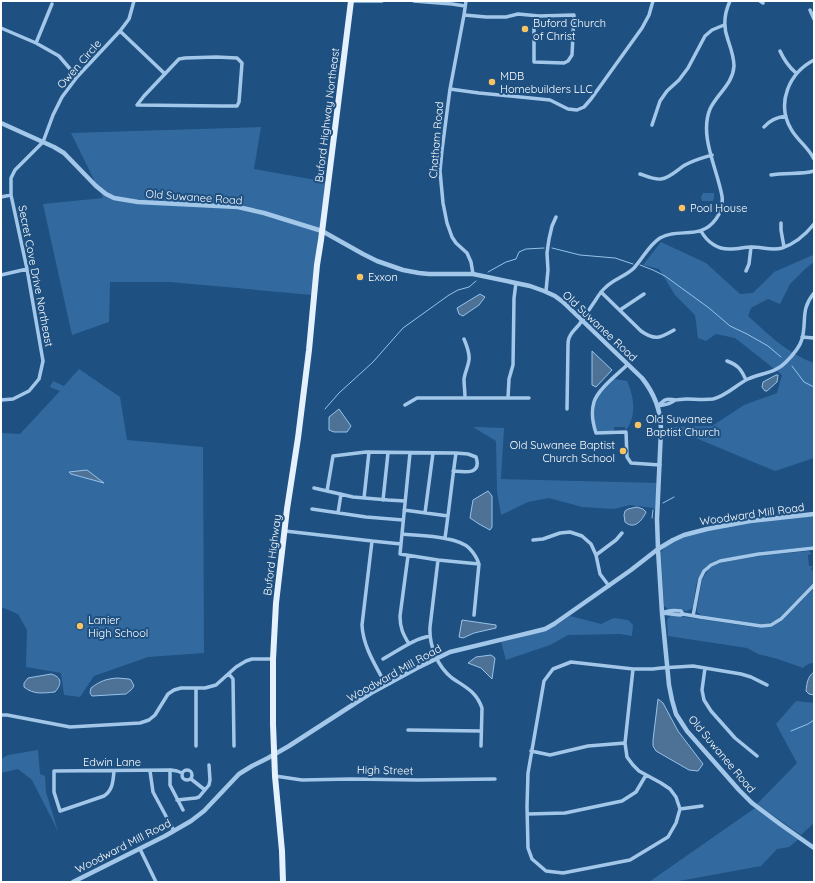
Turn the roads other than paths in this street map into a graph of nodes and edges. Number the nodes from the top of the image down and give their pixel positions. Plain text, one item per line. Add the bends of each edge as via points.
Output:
1 (134, 1) edge
2 (351, 1) edge
3 (382, 1) edge
4 (414, 1) edge
5 (466, 1) edge
6 (653, 1) edge
7 (730, 1) edge
8 (52, 4) dead end
9 (465, 6) junction
10 (810, 10) dead end
11 (464, 16) junction
12 (814, 19) edge
13 (534, 21) dead end
14 (724, 25) junction
15 (1, 28) edge
16 (120, 31) junction
17 (36, 43) junction
18 (780, 51) dead end
19 (814, 60) edge
20 (796, 73) junction
21 (165, 74) junction
22 (77, 77) junction
23 (450, 89) junction
24 (786, 116) junction
25 (1, 123) edge
26 (652, 125) dead end
27 (764, 127) dead end
28 (44, 142) junction
29 (712, 155) junction
30 (814, 159) edge
31 (814, 171) edge
32 (640, 174) dead end
33 (771, 175) dead end
34 (11, 195) junction
35 (1, 197) edge
36 (556, 217) dead end
37 (781, 223) dead end
38 (814, 224) edge
39 (322, 231) junction
40 (701, 231) junction
41 (751, 247) junction
42 (784, 247) junction
43 (27, 269) junction
44 (746, 271) dead end
45 (473, 274) junction
46 (1, 275) edge
47 (516, 283) junction
48 (546, 291) junction
49 (601, 292) junction
50 (814, 293) edge
51 (644, 294) dead end
52 (620, 310) junction
53 (582, 320) junction
54 (674, 330) dead end
55 (802, 337) junction
56 (814, 338) edge
57 (464, 339) dead end
58 (726, 361) dead end
59 (628, 364) junction
60 (746, 380) junction
61 (465, 398) junction
62 (508, 398) junction
63 (529, 398) dead end
64 (1, 400) edge
65 (405, 405) dead end
66 (657, 406) junction
67 (567, 409) dead end
68 (369, 452) junction
69 (388, 453) junction
70 (410, 453) junction
71 (433, 453) junction
72 (456, 453) junction
73 (660, 465) junction
74 (454, 471) junction
75 (314, 488) dead end
76 (327, 491) junction
77 (341, 494) junction
78 (364, 498) junction
79 (383, 500) junction
80 (405, 501) junction
81 (312, 509) dead end
82 (404, 510) junction
83 (338, 513) junction
84 (425, 513) junction
85 (814, 514) edge
86 (448, 516) junction
87 (403, 520) junction
88 (285, 531) junction
89 (402, 534) junction
90 (622, 534) dead end
91 (445, 538) junction
92 (533, 540) dead end
93 (372, 541) junction
94 (401, 544) junction
95 (814, 548) edge
96 (658, 549) junction
97 (596, 555) junction
98 (408, 556) junction
99 (438, 560) junction
100 (479, 564) junction
101 (814, 585) edge
102 (609, 586) junction
103 (662, 613) junction
104 (474, 615) dead end
105 (693, 616) junction
106 (430, 636) junction
107 (409, 644) junction
108 (436, 658) junction
109 (273, 659) junction
110 (383, 659) dead end
111 (667, 668) junction
112 (705, 668) junction
113 (633, 669) junction
114 (229, 674) junction
115 (386, 684) junction
116 (767, 685) dead end
117 (196, 688) junction
118 (1, 715) edge
119 (408, 730) dead end
120 (482, 731) junction
121 (624, 743) junction
122 (196, 746) dead end
123 (234, 746) dead end
124 (481, 746) dead end
125 (531, 751) junction
126 (274, 755) junction
127 (757, 756) dead end
128 (209, 765) dead end
129 (170, 770) junction
130 (114, 771) junction
131 (150, 771) junction
132 (182, 773) junction
133 (646, 775) junction
134 (275, 776) junction
135 (191, 779) junction
136 (495, 779) dead end
137 (205, 790) junction
138 (177, 800) junction
139 (702, 806) dead end
140 (680, 809) junction
141 (183, 810) dead end
142 (528, 814) junction
143 (174, 831) junction
144 (814, 848) edge
145 (140, 849) junction
146 (74, 882) edge
147 (156, 882) edge
148 (283, 882) edge

1 - 16 street, Owen Circle via 129,18
2 - 3 street
2 - 39 main road, Buford Highway Northeast
4 - 9 street
5 - 9 street, Chatham Road
6 - 23 street via 642,28 584,107 577,110 568,109 550,100
7 - 14 street
8 - 17 street
9 - 11 street, Chatham Road
10 - 12 street
11 - 13 street via 574,15 572,55 568,61 534,62
11 - 23 street, Chatham Road
14 - 26 street via 705,36 688,68 660,101
14 - 29 street via 733,54 733,68 729,82 715,100 708,115 707,132
15 - 17 street
16 - 21 street
16 - 22 street, Owen Circle
17 - 22 street via 58,56
18 - 20 street via 784,60
19 - 20 street
20 - 24 street via 787,91
21 - 21 street via 179,59 237,58 242,63 239,102 237,106 137,105
22 - 28 street, Owen Circle via 62,97
23 - 45 street, Chatham Road via 440,171 443,203 452,237 466,253
24 - 27 street
24 - 30 street via 794,134
25 - 28 street, Old Suwanee Road
28 - 34 street, Secret Cove Drive Northeast via 15,170 11,178
28 - 39 street, Old Suwanee Road via 64,153 96,186 114,198 138,202 238,207
29 - 32 street via 694,160 660,180
29 - 40 street via 722,192 722,205 715,220
31 - 33 street
34 - 35 street
34 - 43 street, Secret Cove Drive Northeast
36 - 48 street via 547,253
37 - 42 street
38 - 42 street
39 - 45 street, Old Suwanee Road via 372,258 403,270 429,274
39 - 88 main road, Buford Highway
40 - 41 street via 707,240 721,248
40 - 49 street via 660,238 632,270
41 - 42 street
41 - 44 street
43 - 46 street
43 - 64 street, Secret Cove Drive Northeast via 43,361 39,379 29,391 14,399
45 - 47 street, Old Suwanee Road
47 - 48 street, Old Suwanee Road
47 - 62 street via 513,365
48 - 53 street, Old Suwanee Road via 563,302
49 - 52 street
49 - 53 street
50 - 55 street via 805,308
51 - 52 street
52 - 54 street via 650,337 660,337
53 - 59 street, Old Suwanee Road
53 - 67 street via 568,341
55 - 56 street
55 - 60 street via 799,346 781,367
57 - 61 street via 469,350 464,379
58 - 60 street via 739,367
59 - 66 street, Old Suwanee Road via 646,383
59 - 73 street via 599,393 594,402 593,424 596,433 626,432 627,457 631,463
60 - 66 street via 715,398 682,399
61 - 62 street
61 - 65 street via 417,398
62 - 63 street
66 - 73 street, Old Suwanee Road via 661,424
68 - 69 street
68 - 76 street via 333,456
68 - 78 street
69 - 70 street
69 - 79 street
70 - 71 street
70 - 80 street
71 - 72 street
71 - 84 street
72 - 74 street
72 - 74 street via 476,457 478,463 471,472
73 - 96 street, Old Suwanee Road
74 - 86 street
75 - 76 street
76 - 77 street
77 - 78 street
77 - 83 street
78 - 79 street
79 - 80 street
80 - 82 street
81 - 83 street
82 - 84 street
82 - 87 street
83 - 87 street
84 - 86 street
85 - 96 street, Woodward Mill Road via 750,521 701,530
86 - 91 street
87 - 89 street
88 - 93 street
88 - 109 main road, Buford Highway via 276,603
89 - 91 street
89 - 94 street
90 - 97 street
91 - 100 street via 456,540 470,548
92 - 97 street via 570,532 582,536 591,544
93 - 94 street
93 - 115 street via 362,634
94 - 98 street via 400,554
95 - 105 street via 759,554 712,564 700,579
96 - 102 street, Woodward Mill Road
96 - 103 street, Old Suwanee Road
97 - 102 street via 600,574
98 - 99 street
98 - 107 street via 400,624
99 - 100 street
99 - 106 street
100 - 104 street
101 - 105 street via 783,618 768,626
102 - 108 street, Woodward Mill Road via 545,629 450,652
103 - 105 street
103 - 111 street, Old Suwanee Road
106 - 107 street
106 - 108 street
107 - 110 street
108 - 115 street, Woodward Mill Road
108 - 120 street via 446,673 469,689 478,699 482,708
109 - 114 street via 252,659
109 - 126 main road, Buford Highway
111 - 112 street
111 - 113 street
111 - 144 street, Old Suwanee Road via 676,714 687,730 752,803
112 - 116 street via 741,674
112 - 127 street via 702,690 704,700 735,738
113 - 121 street
113 - 125 street via 571,662 553,669 544,681
114 - 117 street via 216,685
114 - 123 street via 233,679
115 - 126 street, Woodward Mill Road
117 - 118 street via 174,690 168,694 150,720 140,722 70,727
117 - 122 street
119 - 120 street
120 - 124 street
121 - 125 street via 588,746 550,755
121 - 133 street via 632,765
125 - 142 street
126 - 134 main road, Buford Highway
126 - 143 street, Woodward Mill Road via 239,774 204,811
128 - 137 street via 210,780
129 - 131 street, Edwin Lane
129 - 132 street, Edwin Lane
129 - 138 street via 170,785
130 - 130 street, Edwin Lane via 108,794 60,811 54,792 54,771
130 - 131 street, Edwin Lane
131 - 143 street via 153,792
132 - 135 street, Edwin Lane via 184,779
132 - 135 street, Edwin Lane via 189,771
133 - 140 street via 670,789
133 - 142 street via 636,792 622,801 565,813
134 - 136 street, High Street via 302,780
134 - 148 main road, Buford Highway
135 - 137 street, Edwin Lane
137 - 138 street via 199,797
138 - 141 street
139 - 140 street
140 - 142 street via 668,837 630,860 563,873 546,871 532,859 528,848
143 - 145 street, Woodward Mill Road
145 - 146 street, Woodward Mill Road
145 - 147 street

